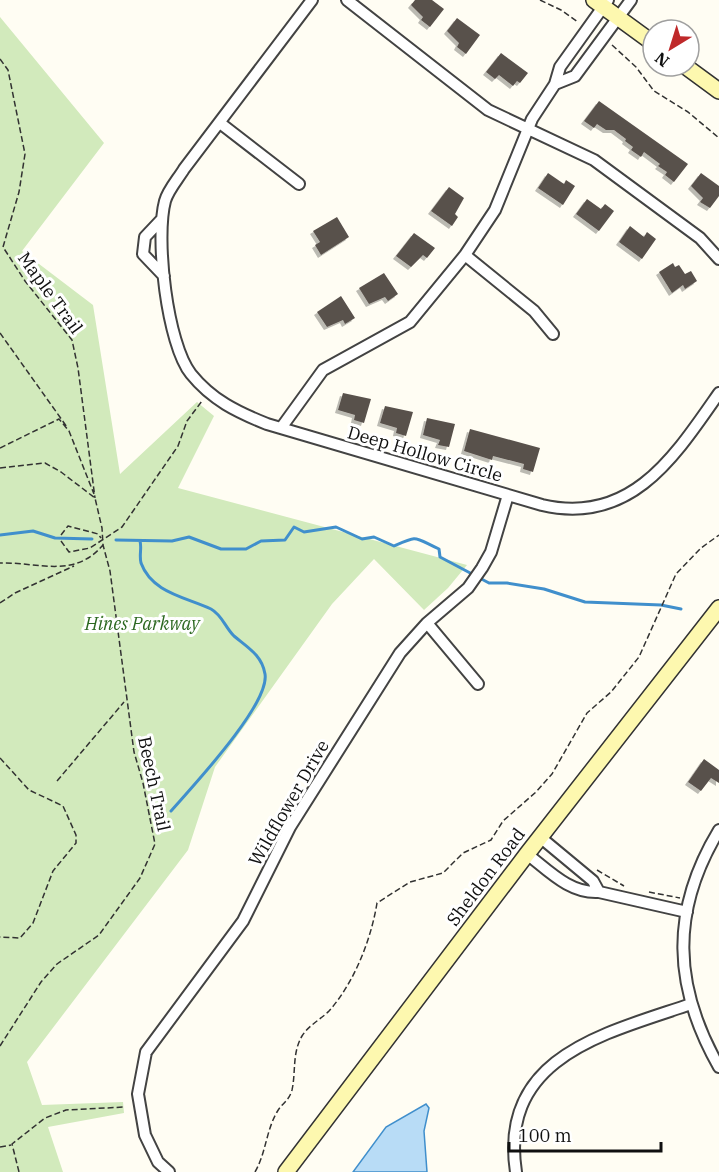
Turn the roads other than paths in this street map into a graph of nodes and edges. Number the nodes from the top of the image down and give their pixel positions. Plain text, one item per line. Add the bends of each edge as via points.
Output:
1 (312, 0) edge
2 (347, 0) edge
3 (631, 0) edge
4 (602, 2) edge
5 (618, 18) junction
6 (641, 34) edge
7 (701, 78) edge
8 (555, 84) junction
9 (719, 91) edge
10 (220, 123) junction
11 (528, 131) junction
12 (299, 184) dead end
13 (162, 219) junction
14 (465, 255) junction
15 (719, 259) edge
16 (165, 277) junction
17 (553, 334) dead end
18 (719, 393) edge
19 (281, 428) junction
20 (508, 495) junction
21 (719, 608) edge
22 (427, 623) junction
23 (478, 684) dead end
24 (719, 830) edge
25 (540, 837) junction
26 (527, 854) junction
27 (599, 892) junction
28 (687, 912) junction
29 (691, 1004) junction
30 (719, 1067) edge
31 (169, 1172) edge
32 (286, 1172) edge
33 (516, 1172) edge

1 - 10 street, Deep Hollow Circle
2 - 11 street via 488,110
3 - 5 street
4 - 5 main road
4 - 8 street via 560,67
5 - 6 main road
5 - 8 street via 575,76
7 - 9 main road
8 - 11 street
10 - 12 street
10 - 13 street, Deep Hollow Circle via 166,198
11 - 14 street via 495,210
11 - 15 street via 594,160 700,238
13 - 16 street, Deep Hollow Circle via 161,258
13 - 16 street, Deep Hollow Circle via 145,237 143,254
14 - 17 street via 534,311
14 - 19 street via 410,322 323,370
16 - 19 street, Deep Hollow Circle via 176,345 190,373 208,393 233,411
18 - 20 street, Deep Hollow Circle via 657,474 622,498 573,509
19 - 20 street, Deep Hollow Circle
20 - 22 street, Wildflower Drive via 491,552 482,568 468,588
21 - 25 main road, Sheldon Road
22 - 23 street
22 - 31 street, Wildflower Drive via 400,653 296,818 243,921 146,1052 138,1094 145,1135 158,1162
24 - 28 street via 707,849
25 - 26 main road, Sheldon Road
25 - 27 street via 593,881
26 - 27 street via 562,882 584,893
26 - 32 main road, Sheldon Road
27 - 28 street
28 - 29 street via 683,924 683,967
29 - 30 street
29 - 33 street via 590,1040 559,1058 538,1079 523,1105 514,1137

